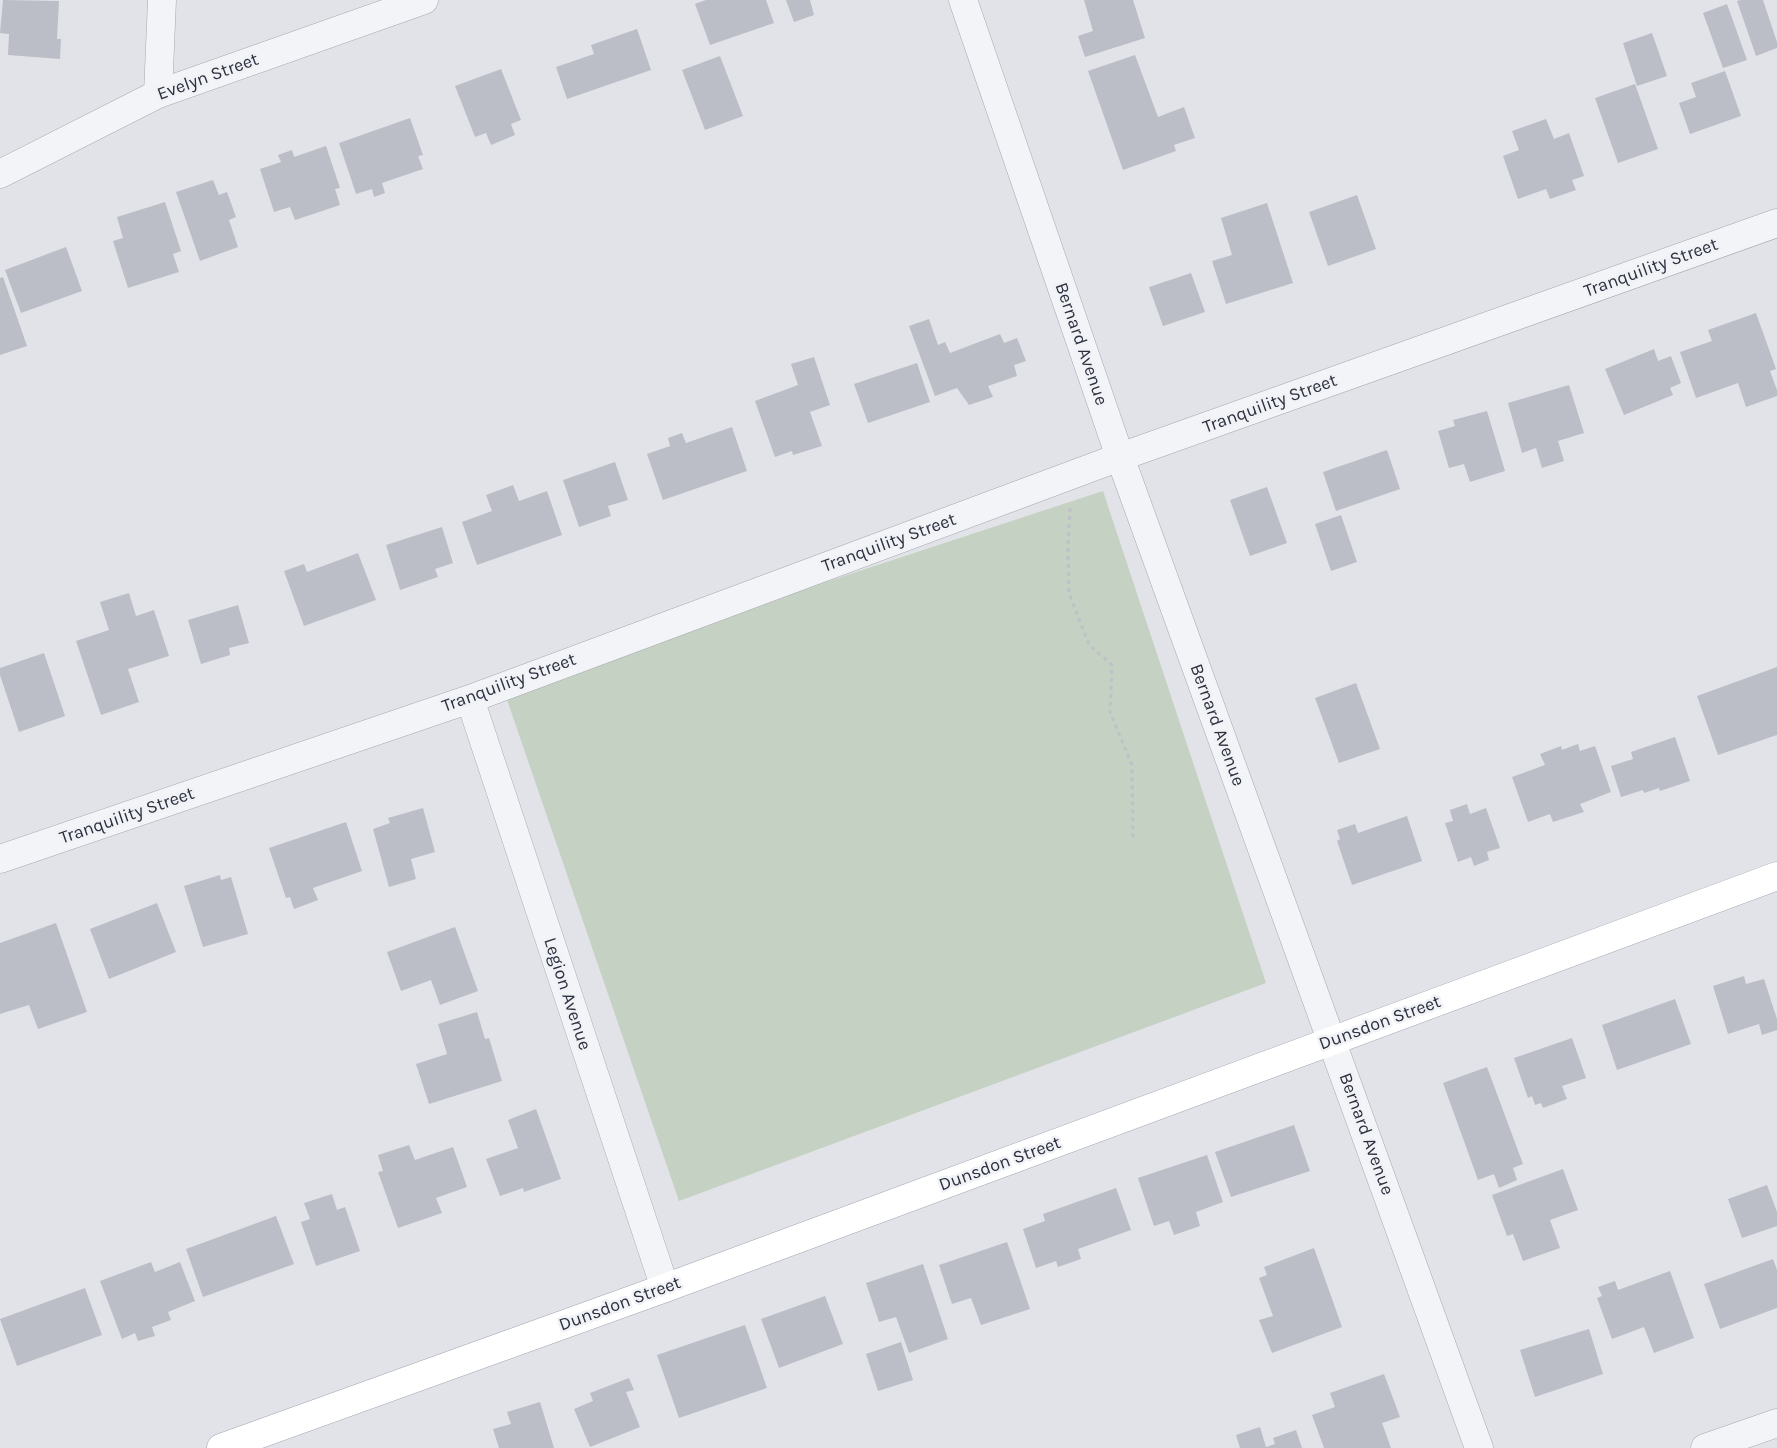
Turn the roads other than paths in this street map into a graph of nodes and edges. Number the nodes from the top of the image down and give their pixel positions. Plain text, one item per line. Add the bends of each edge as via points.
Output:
1 (162, 0) edge
2 (424, 0) edge
3 (962, 0) edge
4 (158, 94) junction
5 (0, 174) edge
6 (1777, 223) edge
7 (1120, 457) junction
8 (470, 699) junction
9 (0, 859) edge
10 (1777, 876) edge
11 (1332, 1041) junction
12 (665, 1288) junction
13 (1777, 1423) edge
14 (221, 1448) edge
15 (1479, 1448) edge
16 (1705, 1448) edge

1 - 4 street
2 - 4 street, Evelyn Street
3 - 7 street, Bernard Avenue
4 - 5 street, Evelyn Street
6 - 7 street, Tranquility Street
7 - 8 street, Tranquility Street
7 - 11 street, Bernard Avenue
8 - 9 street, Tranquility Street
8 - 12 street, Legion Avenue
10 - 11 main road, Dunsdon Street
11 - 12 main road, Dunsdon Street
11 - 15 street, Bernard Avenue
12 - 14 main road, Dunsdon Street
13 - 16 street

